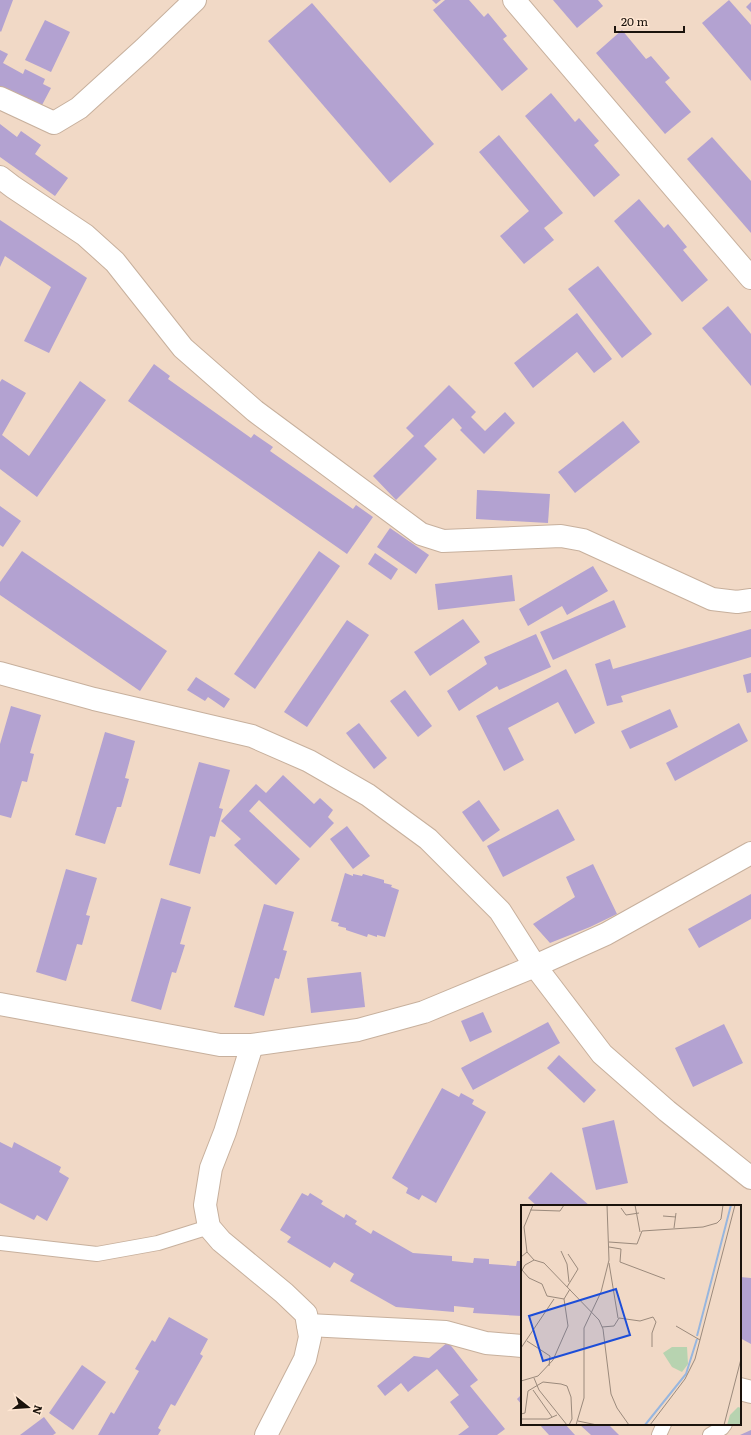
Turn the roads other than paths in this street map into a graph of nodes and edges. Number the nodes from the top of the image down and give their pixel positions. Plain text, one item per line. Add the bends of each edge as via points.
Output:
1 (195, 0) edge
2 (514, 0) edge
3 (0, 98) edge
4 (0, 177) edge
5 (751, 278) edge
6 (751, 600) edge
7 (0, 673) edge
8 (751, 853) edge
9 (535, 966) junction
10 (0, 1004) edge
11 (252, 1045) junction
12 (751, 1178) edge
13 (209, 1227) junction
14 (0, 1243) edge
15 (308, 1325) junction
16 (521, 1346) edge
17 (664, 1425) edge
18 (724, 1425) edge
19 (266, 1435) edge
20 (659, 1435) edge
21 (710, 1435) edge

1 - 3 street via 79,108 54,123
2 - 5 street
4 - 6 street via 85,235 115,262 183,348 255,411 421,534 443,541 561,536 583,540 712,599 737,602
7 - 9 street via 94,699 252,736 309,761 368,795 428,839 500,911
8 - 9 street via 606,934
9 - 11 street via 424,1012 358,1030
9 - 12 street via 602,1054 667,1111
10 - 11 street via 220,1045
11 - 13 street via 211,1168 205,1205
13 - 14 lane via 158,1243 97,1254
13 - 15 street via 221,1241 284,1292 306,1314
15 - 16 street via 446,1332 486,1343
15 - 19 street via 310,1337 305,1359
17 - 20 lane
18 - 21 lane

